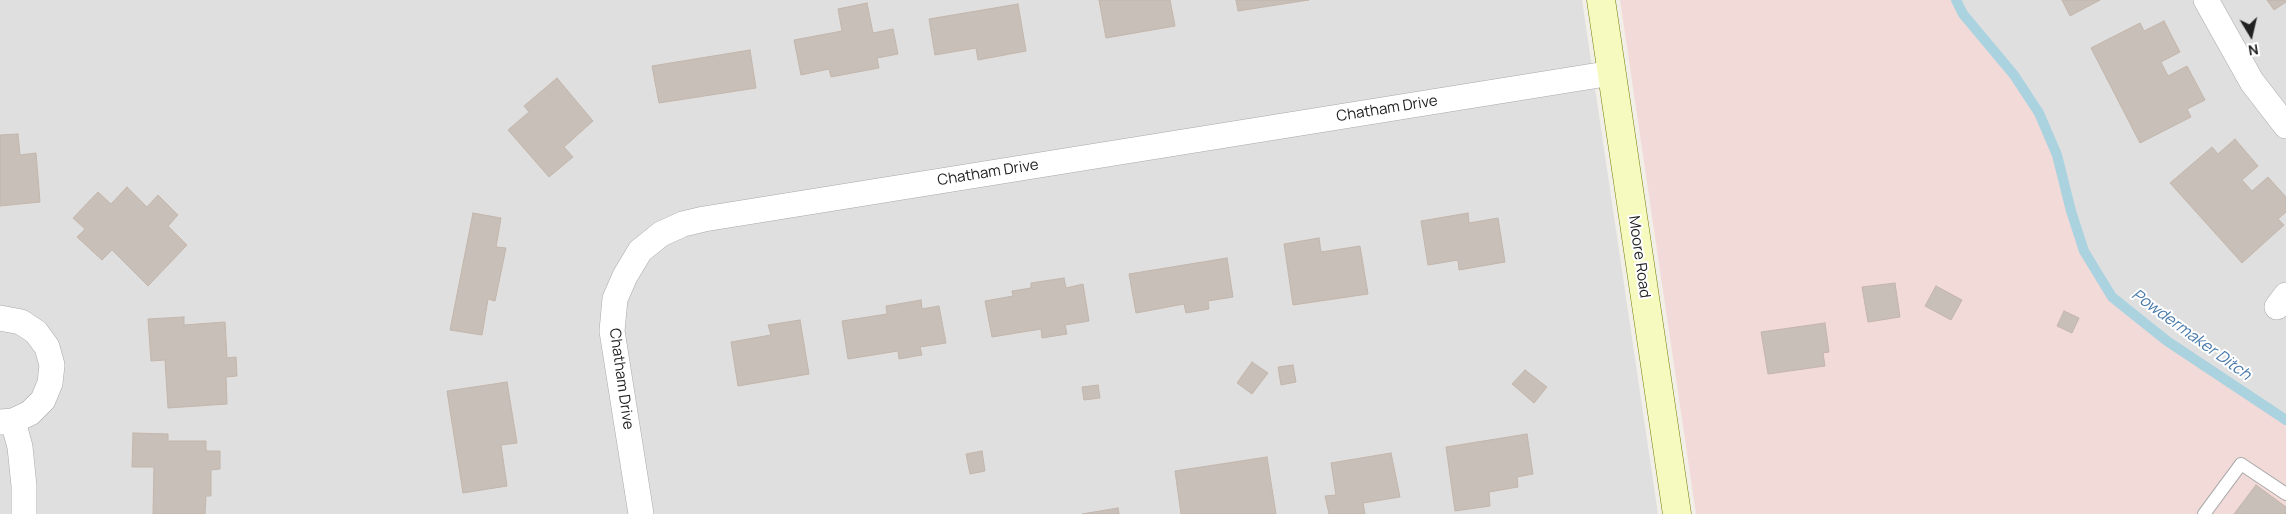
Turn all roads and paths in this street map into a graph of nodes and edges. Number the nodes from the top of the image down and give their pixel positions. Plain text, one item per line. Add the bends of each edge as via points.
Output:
1 (1601, 0) edge
2 (2206, 0) edge
3 (1612, 73) junction
4 (2286, 126) edge
5 (0, 318) edge
6 (7, 422) edge
7 (2286, 494) edge
8 (24, 514) edge
9 (641, 514) edge
10 (1676, 514) edge
11 (2204, 514) edge

1 - 3 street, Moore Road
2 - 4 street via 2252,82
3 - 9 street, Chatham Drive via 714,217 676,227 640,251 615,299 612,331
3 - 10 street, Moore Road
5 - 6 street via 21,322 36,332 47,347 52,365 50,383 43,400 30,414
6 - 8 street via 20,447
7 - 11 lane via 2241,464

